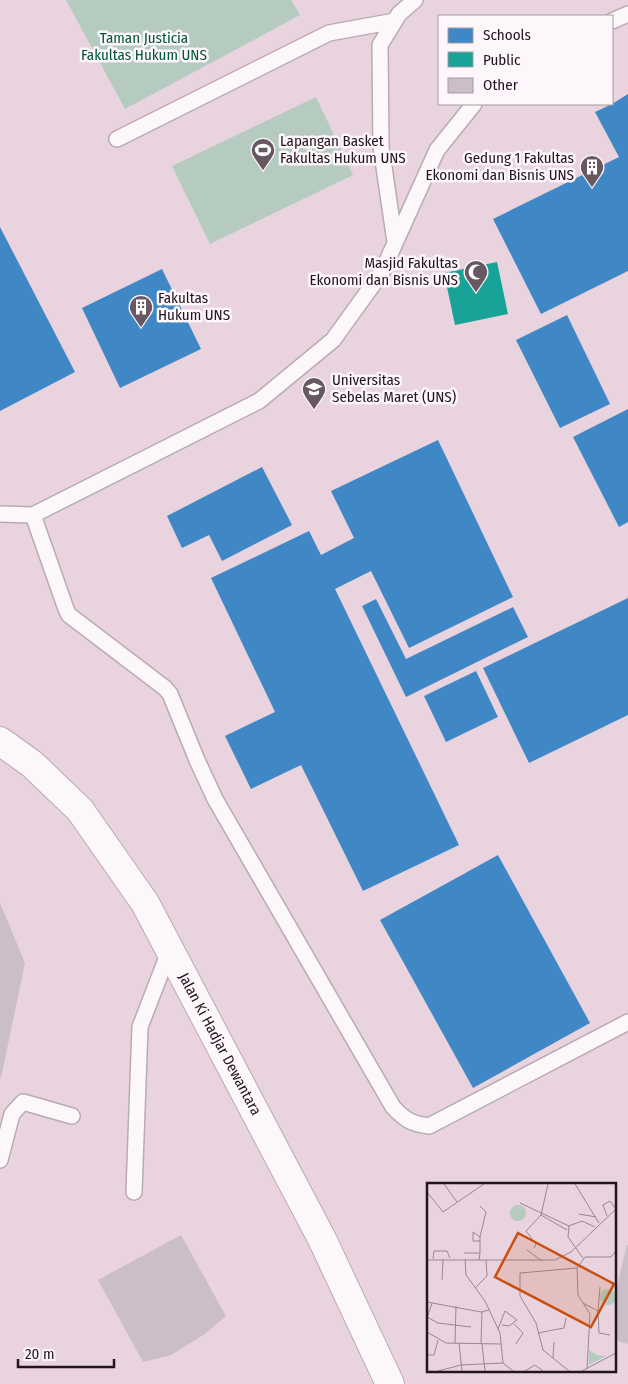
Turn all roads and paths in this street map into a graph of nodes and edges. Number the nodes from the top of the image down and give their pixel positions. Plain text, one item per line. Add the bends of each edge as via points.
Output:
1 (415, 0) edge
2 (628, 14) edge
3 (395, 21) junction
4 (613, 21) edge
5 (473, 105) edge
6 (116, 139) dead end
7 (395, 242) junction
8 (0, 514) edge
9 (33, 515) junction
10 (0, 741) edge
11 (170, 949) junction
12 (628, 1022) edge
13 (72, 1116) dead end
14 (0, 1160) edge
15 (134, 1192) dead end
16 (390, 1384) edge

1 - 3 lane
2 - 4 lane
3 - 6 lane via 329,33
3 - 7 lane via 380,45 381,147
5 - 7 lane via 437,150
7 - 9 lane via 382,272 333,340 259,401
8 - 9 lane
9 - 12 lane via 69,615 170,694 215,799 393,1107 403,1118 429,1126
10 - 11 main road, Jalan Ki Hadjar Dewantara via 32,764 80,810 145,902
11 - 15 lane via 140,1027
11 - 16 main road, Jalan Ki Hadjar Dewantara via 322,1240
13 - 14 lane via 23,1102 12,1114

